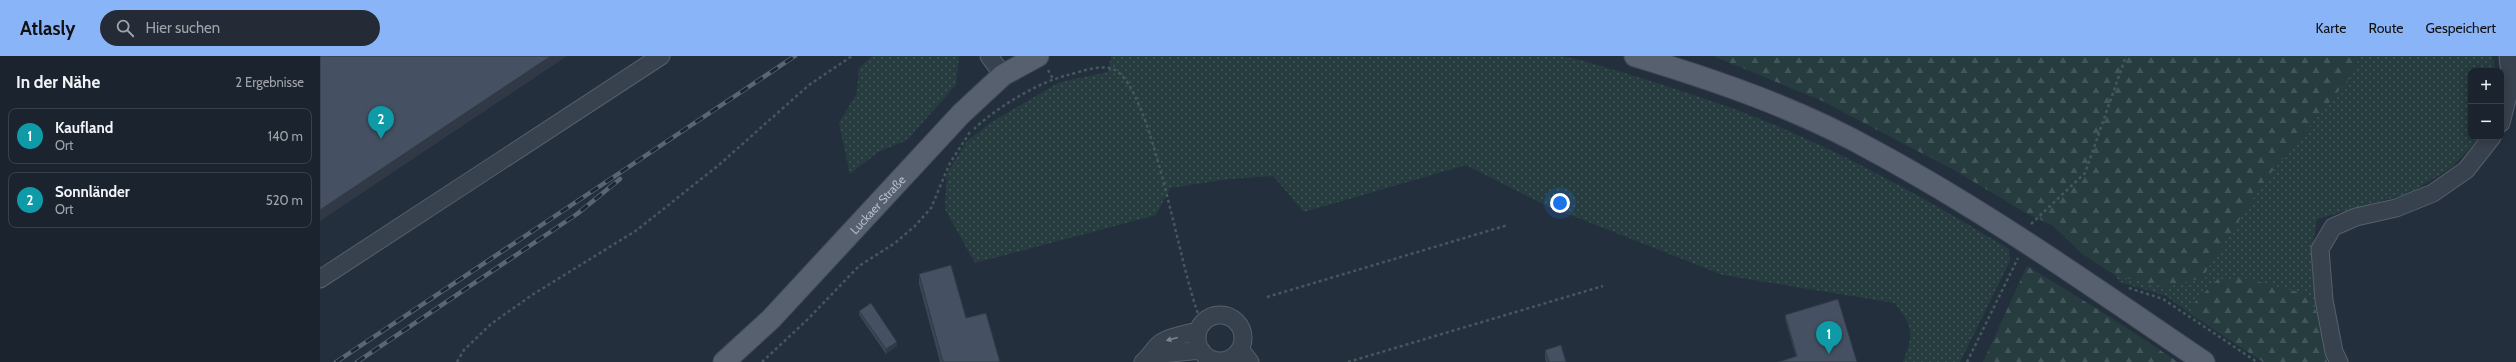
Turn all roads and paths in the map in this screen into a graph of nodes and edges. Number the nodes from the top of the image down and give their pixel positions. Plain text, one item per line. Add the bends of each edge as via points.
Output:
1 (661, 56) edge
2 (852, 56) edge
3 (989, 56) edge
4 (1038, 56) edge
5 (1635, 56) edge
6 (2126, 56) edge
7 (2508, 56) edge
8 (1003, 75) junction
9 (2504, 111) edge
10 (2490, 140) edge
11 (1508, 225) dead end
12 (2028, 233) junction
13 (320, 279) edge
14 (1602, 286) dead end
15 (1267, 297) dead end
16 (1200, 328) junction
17 (1240, 349) junction
18 (1201, 350) junction
19 (1147, 359) edge
20 (1226, 361) edge
21 (457, 362) edge
22 (724, 362) edge
23 (762, 362) edge
24 (1250, 362) edge
25 (1348, 362) edge
26 (1967, 362) edge
27 (2204, 362) edge
28 (2339, 362) edge

1 - 13 street
2 - 21 path via 809,85 720,164 636,230 532,295 491,324 464,350
3 - 8 street
4 - 8 main road, Luckaer Straße
5 - 12 main road via 1726,84 1814,122 1873,150 1952,195
6 - 12 path via 2085,173
7 - 9 street via 2511,84
8 - 22 main road, Luckaer Straße via 961,114 770,319
10 - 28 street via 2466,170 2433,193 2396,208 2356,217 2334,227 2320,249 2324,300 2334,352
11 - 15 path
12 - 26 path
12 - 27 main road
14 - 25 path
16 - 17 street via 1216,315 1234,320 1243,338
16 - 18 street via 1197,341
16 -> 19 street via 1163,341
16 - 23 path via 1154,148 1135,94 1116,70 1106,67 1053,78 978,125 958,149 931,208 915,226 895,243 859,266
17 - 20 street
17 - 24 street
18 - 19 street
18 - 20 street via 1210,358

